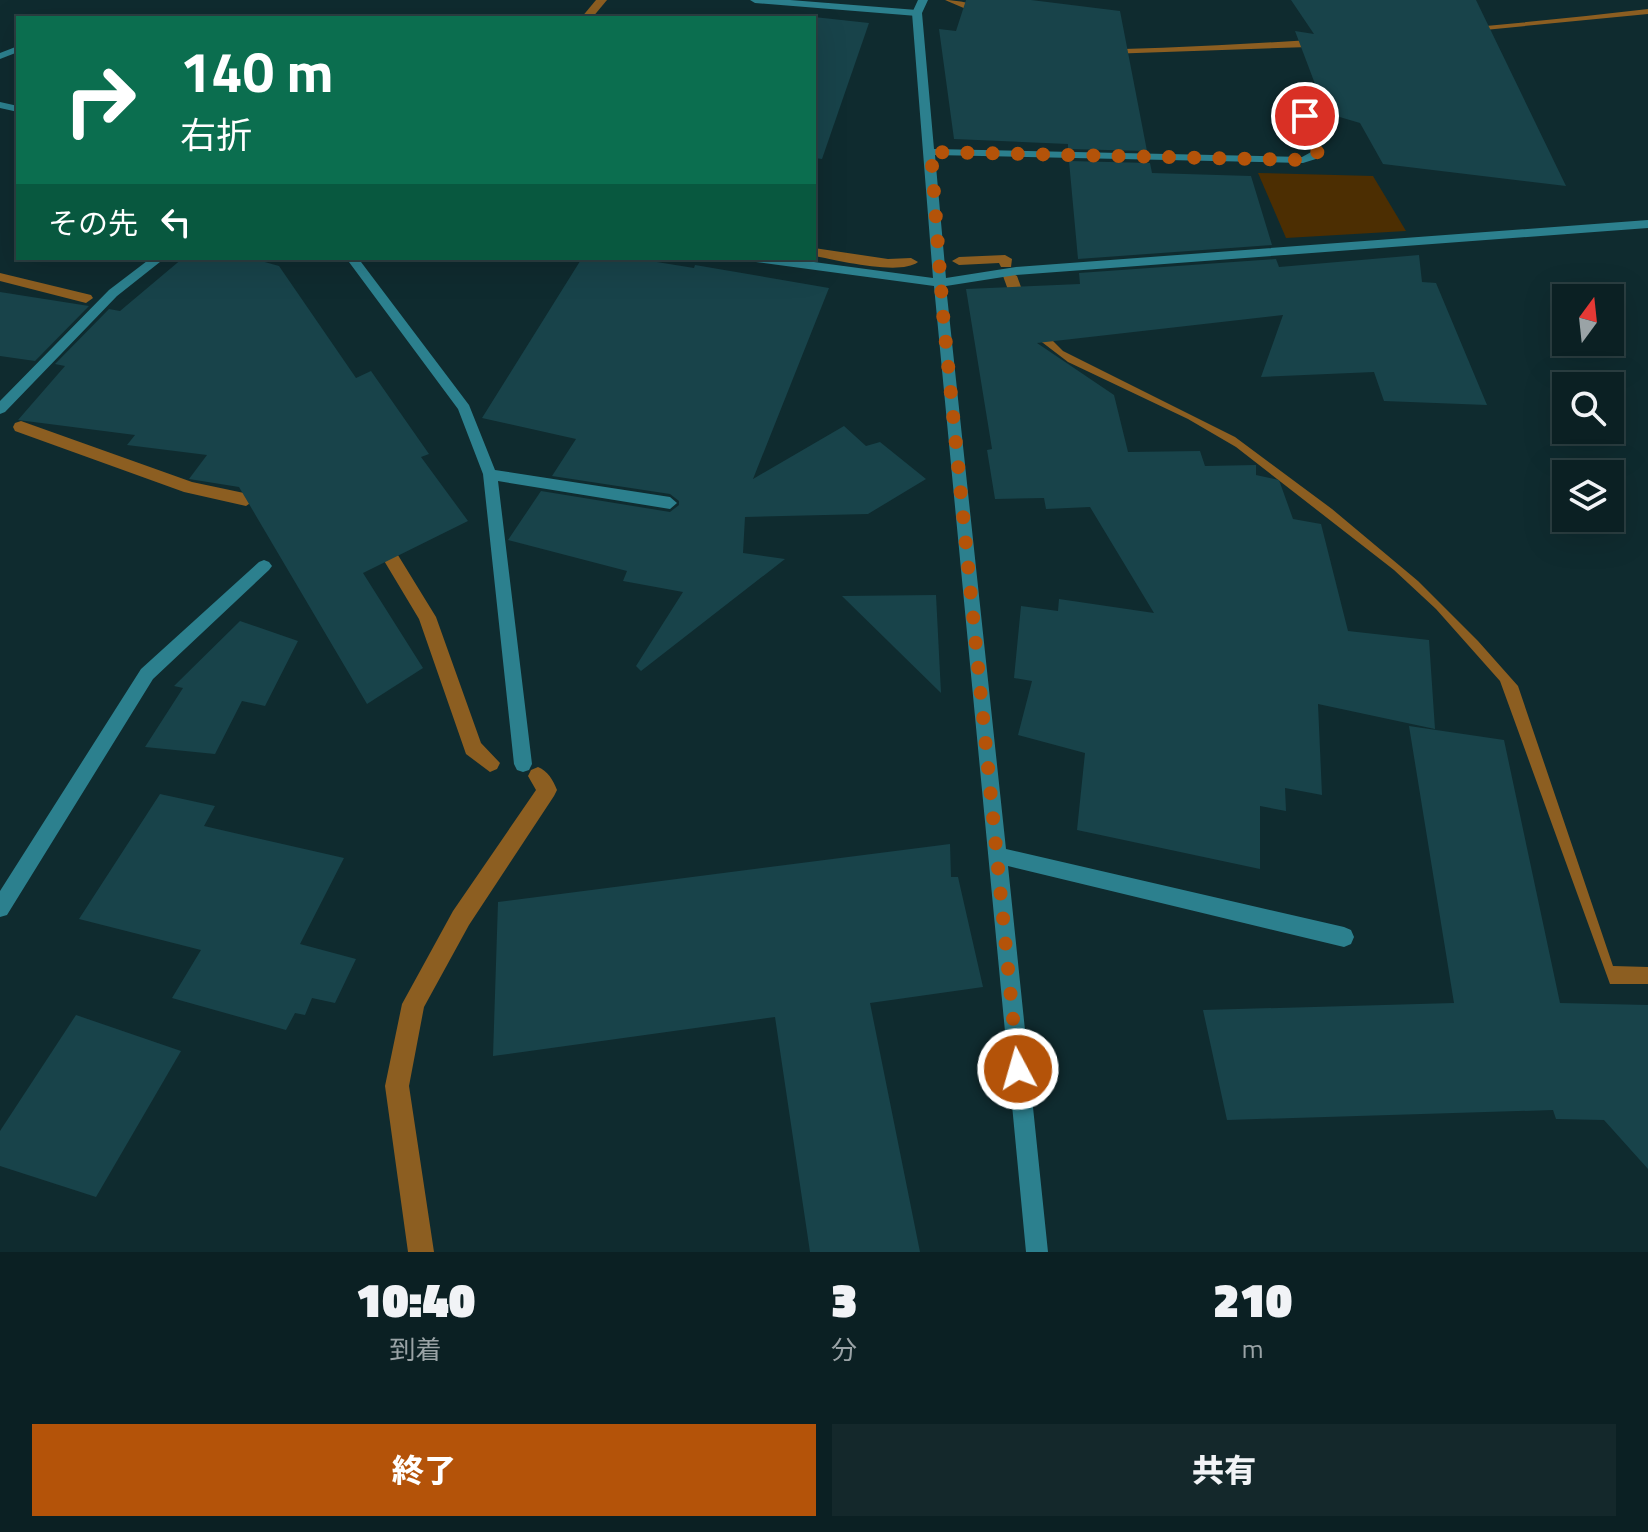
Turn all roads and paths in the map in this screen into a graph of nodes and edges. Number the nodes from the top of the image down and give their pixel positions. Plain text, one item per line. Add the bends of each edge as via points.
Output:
1 (755, 0) edge
2 (923, 0) edge
3 (917, 13) junction
4 (1305, 116) dead end
5 (931, 152) junction
6 (1648, 224) edge
7 (156, 260) edge
8 (353, 260) edge
9 (771, 260) edge
10 (940, 283) junction
11 (0, 409) edge
12 (490, 474) junction
13 (670, 503) dead end
14 (264, 566) dead end
15 (523, 764) dead end
16 (996, 855) junction
17 (0, 908) edge
18 (1344, 937) dead end
19 (1037, 1252) edge

1 - 3 street
2 - 3 street
3 - 5 street
4 - 5 street via 1318,151 1303,160
5 - 10 street
6 - 10 street via 1016,271
7 - 11 street via 113,293
8 - 12 street via 464,408
9 - 10 street
10 - 16 street
12 - 13 street
12 - 15 street
14 - 17 street via 147,674
16 - 18 street
16 - 19 street

